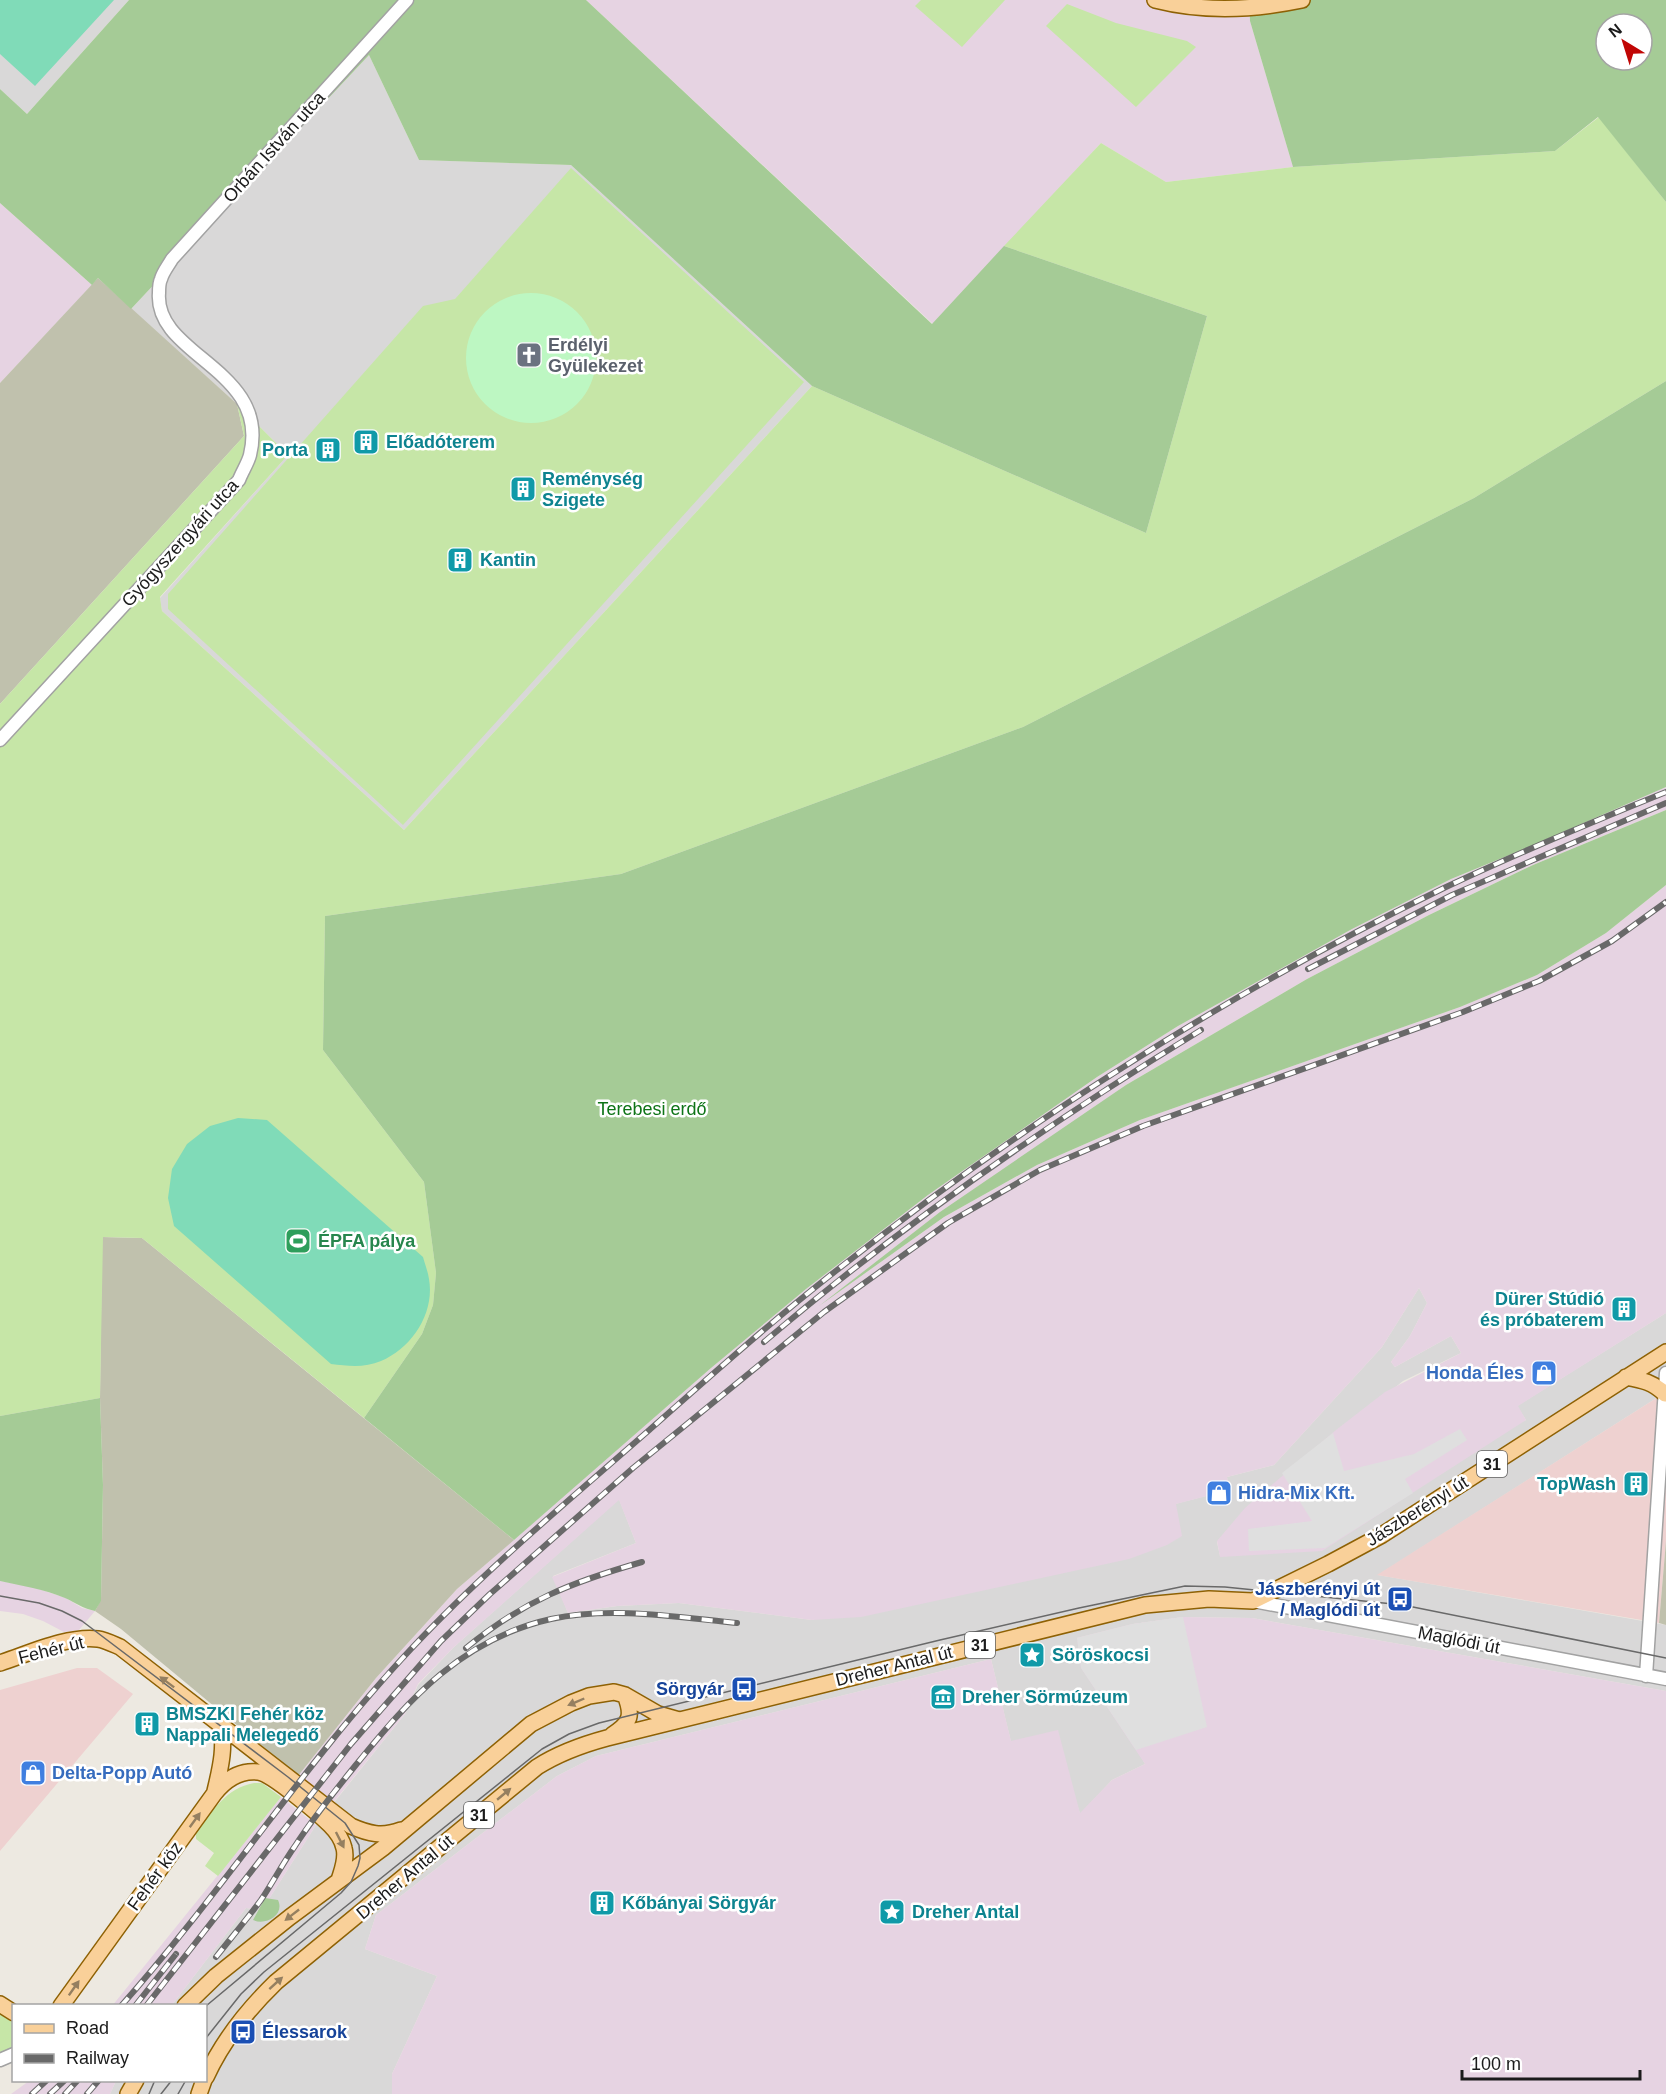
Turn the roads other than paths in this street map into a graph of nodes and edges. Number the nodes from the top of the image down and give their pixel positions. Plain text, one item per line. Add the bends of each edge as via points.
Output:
1 (407, 0) edge
2 (1155, 0) edge
3 (1302, 0) edge
4 (158, 302) joint
5 (0, 740) edge
6 (1666, 1352) edge
7 (1666, 1373) edge
8 (1626, 1377) junction
9 (1665, 1394) edge
10 (1253, 1601) junction
11 (0, 1663) edge
12 (1646, 1676) junction
13 (1666, 1679) edge
14 (625, 1695) junction
15 (679, 1720) junction
16 (219, 1722) junction
17 (607, 1738) junction
18 (214, 1794) junction
19 (409, 1827) junction
20 (339, 1880) junction
21 (61, 2004) edge
22 (187, 2004) edge
23 (207, 2075) edge

1 - 4 street, Orbán István utca via 172,259 160,281
2 - 3 main road via 1212,8
4 - 5 street, Gyógyszergyári utca via 163,318 174,332 239,393 253,433 250,456 239,480
6 - 8 main road, Jászberényi út / 31
7 - 9 street
8 - 9 main road via 1647,1381
8 - 10 main road, Jászberényi út / 31 via 1382,1534
9 - 12 street
10 - 12 street, Maglódi út
10 - 15 main road, Dreher Antal út / 31 via 1209,1599 1145,1605
16 -> 11 main road, Fehér út via 120,1647 97,1639 53,1645
12 - 13 street, Maglódi út
14 - 15 main road, Dreher Antal út / 31 via 658,1714
14 - 17 main road via 631,1711 628,1720
14 -> 19 main road, Dreher Antal út / 31 via 589,1696 531,1725
15 - 17 main road, Dreher Antal út / 31
16 - 18 main road via 221,1761
16 - 19 main road, Fehér út via 351,1826 374,1834
23 -> 17 main road, Dreher Antal út / 31 via 236,2025 276,1982 537,1767 578,1746
18 -> 20 main road, Fehér köz via 235,1776 266,1773 327,1822 340,1838 345,1863
21 -> 18 main road, Fehér köz
19 - 20 main road, Dreher Antal út / 31
20 -> 22 main road, Dreher Antal út / 31 via 216,1976

